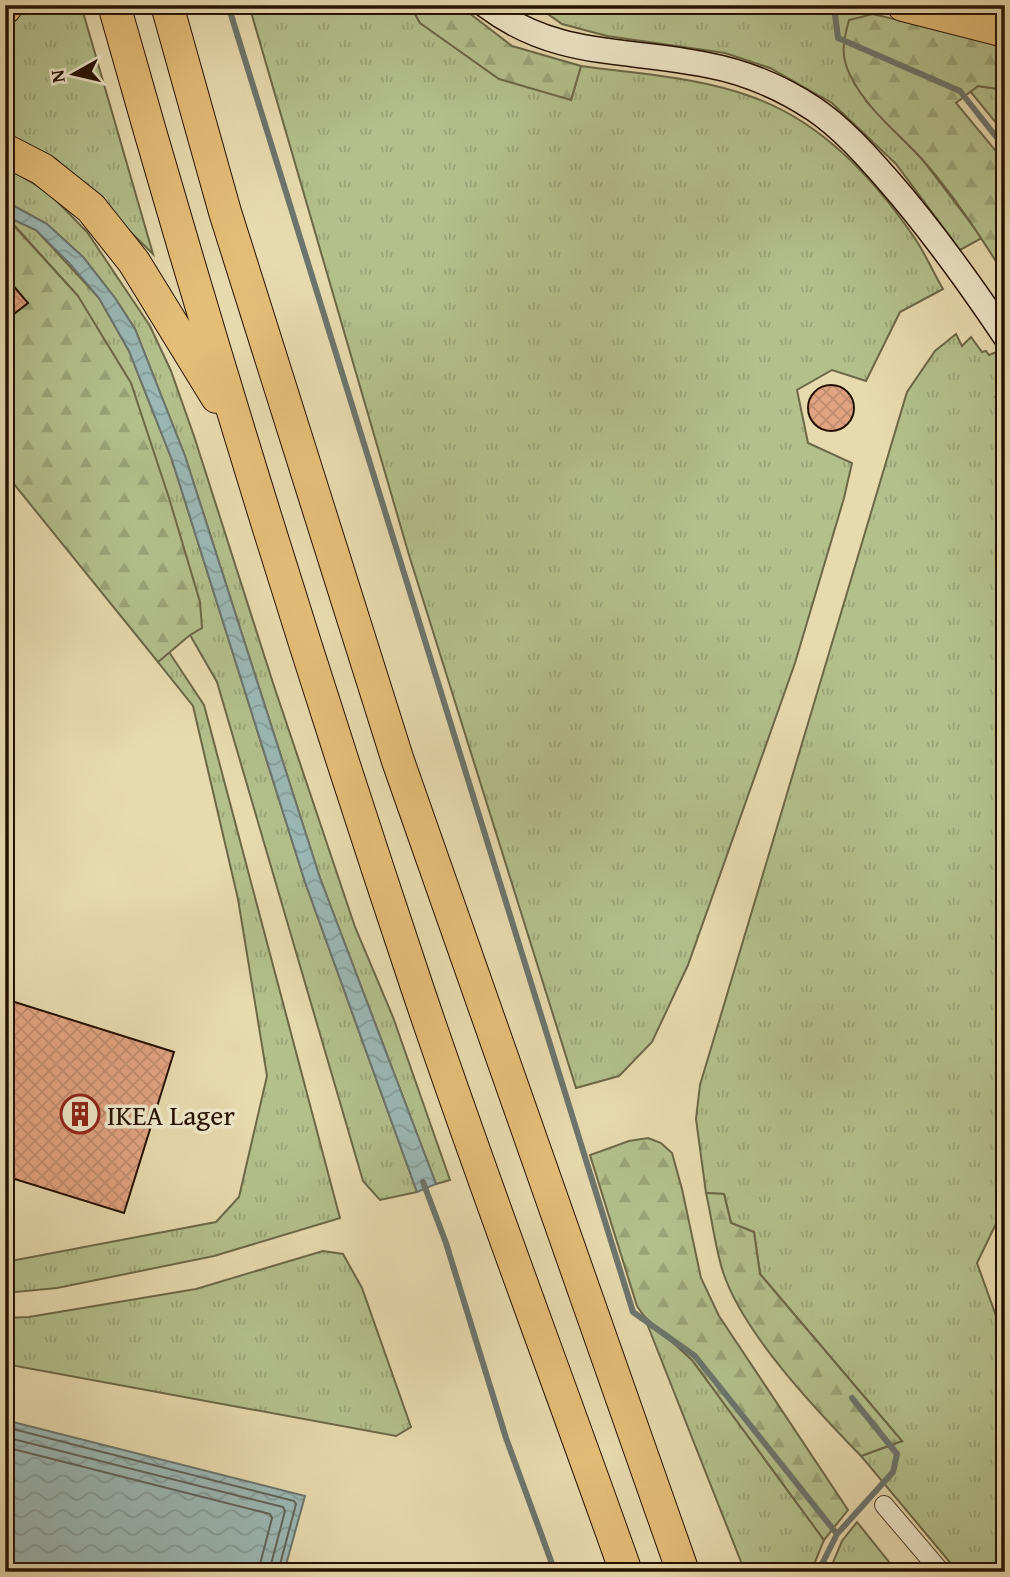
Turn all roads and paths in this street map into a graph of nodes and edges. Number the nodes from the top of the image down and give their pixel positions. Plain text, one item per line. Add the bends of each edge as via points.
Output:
1 (114, 5) edge
2 (167, 5) edge
3 (485, 5) edge
4 (903, 5) edge
5 (1005, 31) edge
6 (5, 150) edge
7 (1005, 336) edge
8 (242, 438) junction
9 (884, 1505) dead end
10 (626, 1572) edge
11 (683, 1572) edge
12 (941, 1572) edge

1 - 8 highway
2 - 11 highway via 225,212 398,761
3 - 7 street via 504,20 554,42 716,67 768,83 815,110 860,148 899,193
4 - 5 highway
6 - 8 highway via 42,169 91,208 134,262
8 - 10 highway via 419,992
9 - 12 street

